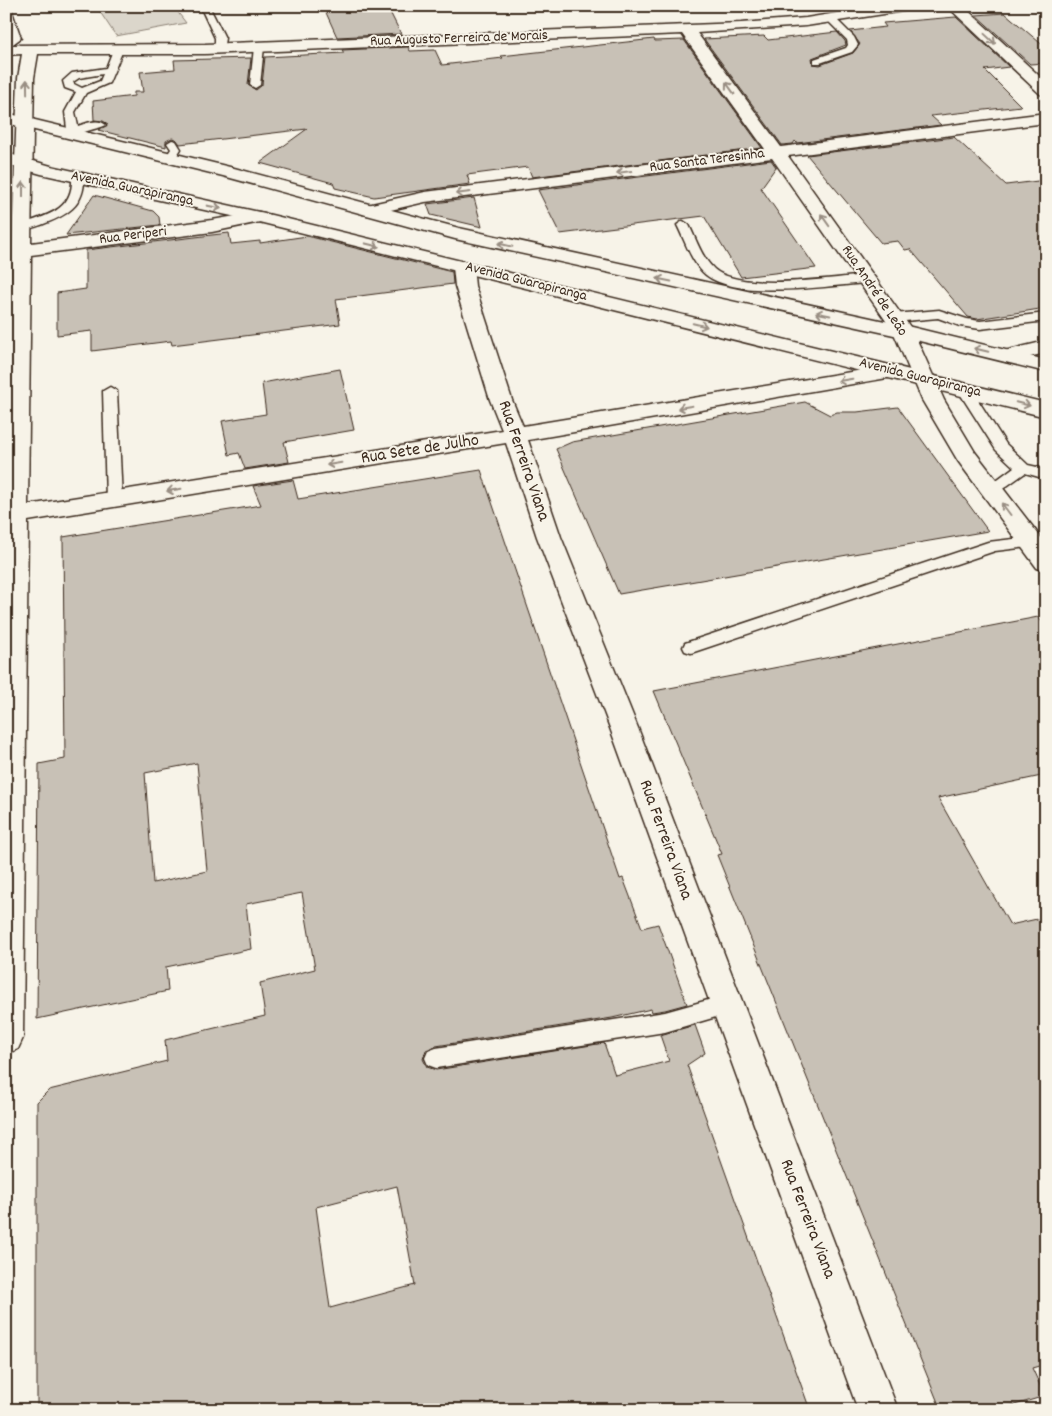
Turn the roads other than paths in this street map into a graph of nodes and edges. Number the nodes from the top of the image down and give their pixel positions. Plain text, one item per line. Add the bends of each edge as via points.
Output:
1 (204, 6) edge
2 (910, 6) edge
3 (954, 6) edge
4 (6, 9) edge
5 (830, 18) junction
6 (686, 29) junction
7 (6, 46) edge
8 (259, 47) junction
9 (220, 49) junction
10 (6, 50) edge
11 (31, 50) junction
12 (118, 50) junction
13 (817, 61) dead end
14 (109, 70) junction
15 (255, 85) dead end
16 (82, 91) junction
17 (1046, 91) edge
18 (6, 118) edge
19 (1046, 118) edge
20 (27, 124) junction
21 (101, 125) dead end
22 (69, 131) junction
23 (776, 152) junction
24 (15, 160) edge
25 (78, 177) junction
26 (369, 210) junction
27 (259, 217) junction
28 (683, 225) dead end
29 (17, 243) edge
30 (463, 267) junction
31 (866, 279) junction
32 (1046, 316) edge
33 (899, 325) junction
34 (1046, 347) edge
35 (1007, 356) junction
36 (1046, 366) edge
37 (893, 371) junction
38 (924, 379) junction
39 (964, 389) junction
40 (110, 391) dead end
41 (1046, 410) edge
42 (515, 435) junction
43 (1023, 468) junction
44 (1046, 474) edge
45 (992, 490) junction
46 (114, 500) junction
47 (11, 516) edge
48 (1030, 542) junction
49 (1046, 562) edge
50 (691, 647) dead end
51 (726, 1005) junction
52 (6, 1038) edge
53 (436, 1058) dead end
54 (878, 1410) edge

1 - 9 lane via 220,38
2 - 5 street, Rua Augusto Ferreira de Morais
3 -> 17 street
4 - 7 lane via 16,38
5 - 6 street, Rua Augusto Ferreira de Morais
5 - 13 lane via 851,39 852,45 849,50
6 - 8 street, Rua Augusto Ferreira de Morais
23 -> 6 street, Rua André de Leão
8 - 9 street, Rua Augusto Ferreira de Morais
8 - 15 lane
9 - 12 street, Rua Augusto Ferreira de Morais
10 - 11 street, Rua Augusto Ferreira de Morais
11 - 12 street, Rua Augusto Ferreira de Morais
20 -> 11 street via 26,67
12 - 14 lane
14 - 16 lane via 104,83
14 - 16 lane via 76,76 68,81 69,86
16 - 22 lane via 70,112
18 - 20 street, Avenida Guarapiranga
19 - 23 street, Rua Santa Teresinha
20 - 22 street, Avenida Guarapiranga
20 - 24 street via 26,149
21 - 22 lane
22 - 26 street, Avenida Guarapiranga via 171,150
23 -> 26 street, Rua Santa Teresinha via 425,197
31 -> 23 street, Rua André de Leão
24 - 25 street, Avenida Guarapiranga
29 -> 24 street
25 -> 27 street, Avenida Guarapiranga
25 - 29 lane via 80,187 75,201
33 -> 26 street, Avenida Guarapiranga via 536,252
27 - 29 street, Rua Periperi via 212,226
27 -> 30 street, Avenida Guarapiranga
28 - 31 lane via 710,272 724,279 773,286
29 - 47 street
30 -> 37 street, Avenida Guarapiranga
30 - 42 street, Rua Ferreira Viana via 465,286
31 - 33 street, Rua André de Leão
32 - 33 lane via 980,325 939,314
35 -> 33 street, Avenida Guarapiranga
33 - 38 street, Rua André de Leão
34 - 35 street
35 - 36 street, Avenida Guarapiranga
37 - 38 street, Avenida Guarapiranga
37 -> 42 street, Rua Sete de Julho
38 - 39 street, Avenida Guarapiranga
38 - 45 street, Rua André de Leão via 966,456
39 -> 41 street, Avenida Guarapiranga
39 - 43 lane via 1001,447
40 - 46 lane
42 -> 46 street, Rua Sete de Julho
42 - 51 street, Rua Ferreira Viana via 549,536
43 - 44 lane
43 - 45 lane
48 -> 45 street, Rua André de Leão
46 - 47 street, Rua Sete de Julho
47 - 52 street
48 - 49 street, Rua André de Leão
48 - 50 lane via 994,546
51 - 53 lane via 665,1022
51 - 54 street, Rua Ferreira Viana

